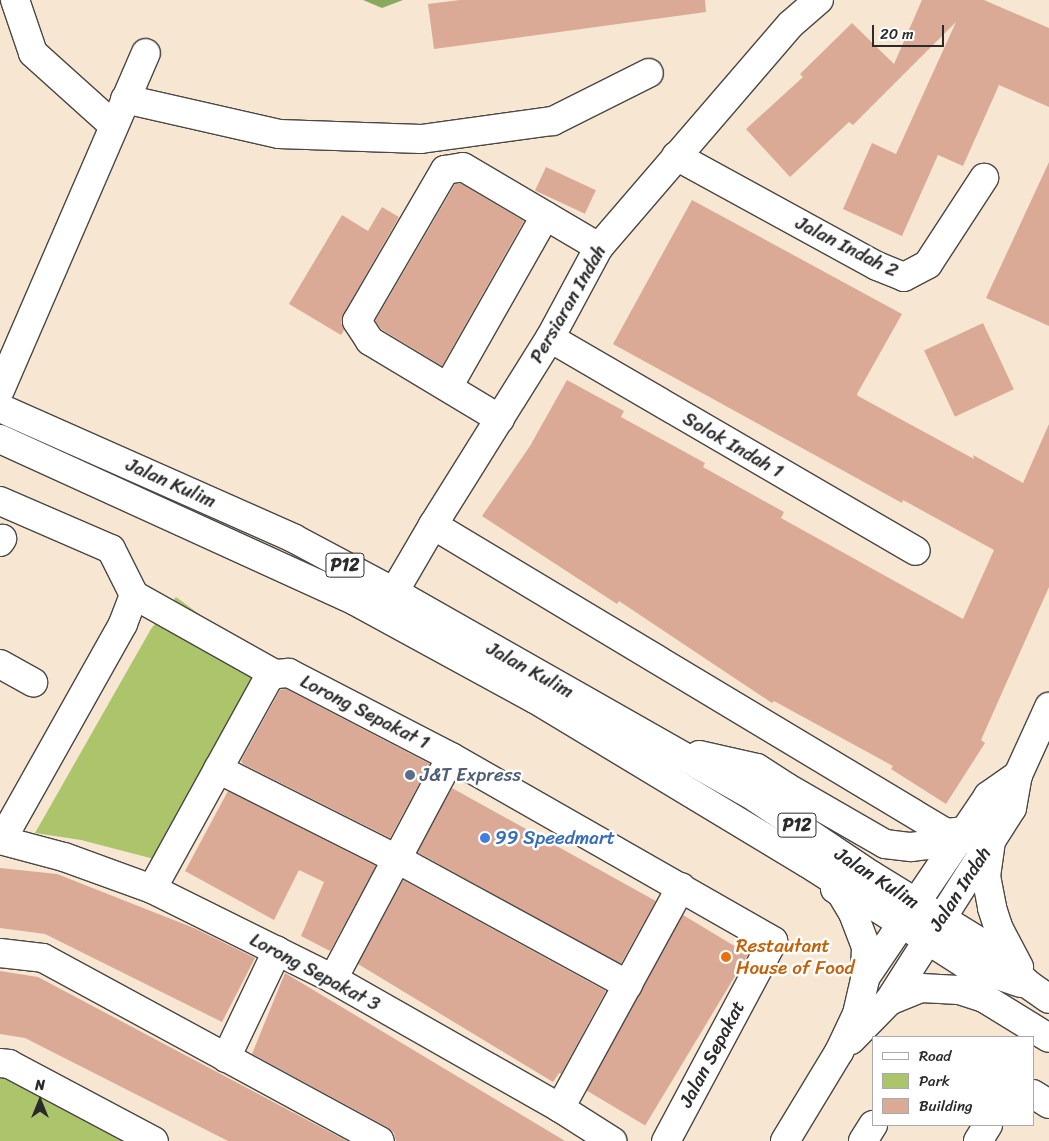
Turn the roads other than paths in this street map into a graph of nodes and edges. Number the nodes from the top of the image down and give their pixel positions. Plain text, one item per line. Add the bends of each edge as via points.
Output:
1 (15, 0) edge
2 (819, 0) edge
3 (146, 53) dead end
4 (649, 74) dead end
5 (125, 99) junction
6 (113, 126) junction
7 (676, 156) junction
8 (984, 178) dead end
9 (545, 216) junction
10 (599, 247) junction
11 (550, 338) junction
12 (9, 344) edge
13 (448, 387) junction
14 (0, 390) edge
15 (0, 408) edge
16 (500, 419) junction
17 (0, 439) edge
18 (0, 501) edge
19 (433, 525) junction
20 (916, 551) dead end
21 (394, 592) junction
22 (134, 595) junction
23 (0, 664) edge
24 (275, 674) junction
25 (33, 682) dead end
26 (1049, 707) edge
27 (675, 750) junction
28 (451, 756) junction
29 (218, 768) junction
30 (1018, 775) junction
31 (962, 836) junction
32 (1, 840) edge
33 (991, 840) junction
34 (397, 859) junction
35 (807, 863) junction
36 (682, 886) junction
37 (152, 889) junction
38 (910, 914) junction
39 (933, 929) junction
40 (773, 941) joint
41 (277, 951) junction
42 (0, 953) edge
43 (865, 978) junction
44 (333, 979) junction
45 (628, 985) junction
46 (1039, 992) edge
47 (889, 1001) junction
48 (1049, 1038) edge
49 (839, 1052) junction
50 (226, 1058) junction
51 (0, 1063) edge
52 (1034, 1095) edge
53 (1049, 1104) edge
54 (560, 1108) junction
55 (872, 1126) edge
56 (987, 1126) edge
57 (154, 1141) edge
58 (380, 1141) edge
59 (612, 1141) edge
60 (666, 1141) edge
61 (785, 1141) edge
62 (863, 1141) edge
63 (978, 1141) edge

1 - 6 street via 33,53
2 - 7 street, Persiaran Indah via 791,24
3 - 5 street
4 - 5 street via 553,122 421,140 279,134
5 - 6 street
6 - 12 street
7 - 8 street, Jalan Indah 2 via 904,277 928,264
7 - 10 street, Persiaran Indah
9 - 10 street
9 - 13 street
9 - 13 street via 463,167 445,170 357,321 370,341
10 - 11 street, Persiaran Indah
11 - 16 street, Persiaran Indah
11 - 20 street, Solok Indah 1
12 - 14 street
13 - 16 street
15 - 21 street, Jalan Kulim / P12 via 294,538
16 - 19 street, Persiaran Indah
17 - 35 street, Jalan Kulim / P12 via 355,601 535,699
18 - 22 street via 111,549
19 - 21 street, Persiaran Indah
19 - 31 street via 946,832
21 - 27 street, Jalan Kulim / P12
22 - 24 street
22 - 32 street via 124,624
23 - 25 street
24 - 28 street, Lorong Sepakat 1 via 289,673
24 - 29 street, Lorong Sepakat 1 via 268,679
26 - 30 street, Jalan Indah
27 - 31 street via 757,768 885,844 911,847
27 - 38 street, Jalan Kulim / P12 via 756,798
28 - 34 street
28 - 36 street, Lorong Sepakat 1
29 - 34 street
29 - 37 street, Lorong Sepakat 1
30 - 31 street via 988,796
30 - 33 street, Jalan Indah via 1012,808
31 - 38 street
32 - 37 street, Lorong Sepakat 3 via 64,857
33 - 39 street, Jalan Indah
33 - 46 street via 986,876 992,908 999,928
34 - 44 street
34 - 45 street
35 - 38 street, Jalan Kulim / P12
35 - 43 street via 815,875 841,893 853,913 866,947
36 - 40 street, Lorong Sepakat 1
36 - 45 street
37 - 41 street, Lorong Sepakat 3
38 - 39 street, Jalan Kulim / P12
38 - 43 street
39 - 46 street, Jalan Kulim / P12 via 965,964
39 - 47 street, Jalan Indah
40 - 60 street, Jalan Sepakat
41 - 44 street, Lorong Sepakat 3
41 - 50 street
42 - 50 street via 43,958
43 - 49 street via 857,1014
44 - 54 street, Lorong Sepakat 3
45 - 54 street
47 - 48 street via 921,988 959,990 984,998
47 - 49 street, Jalan Indah
49 - 61 street
50 - 58 street
51 - 57 street via 9,1064
52 - 53 street
54 - 59 street, Lorong Sepakat 3
55 - 62 street
56 - 63 street

